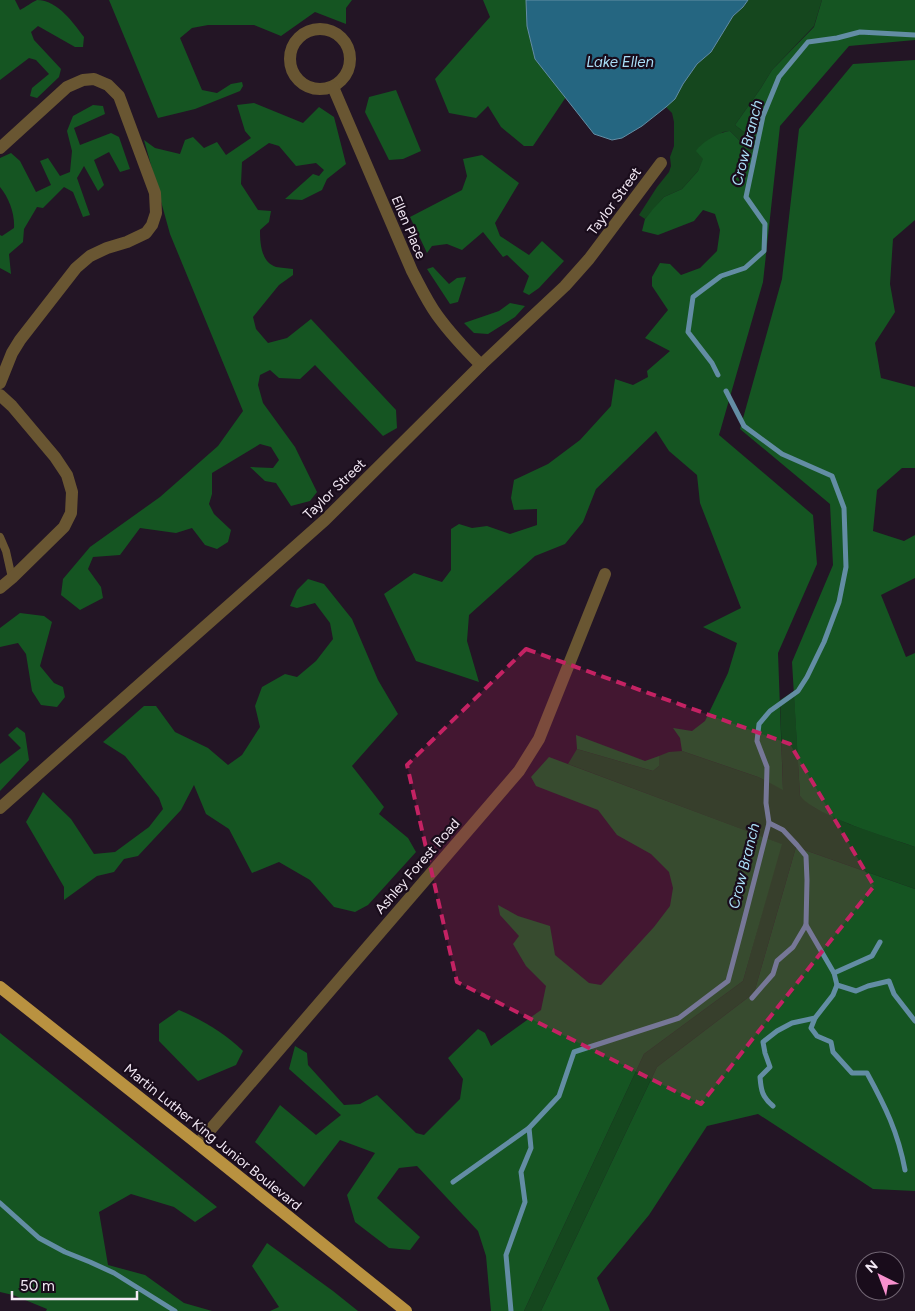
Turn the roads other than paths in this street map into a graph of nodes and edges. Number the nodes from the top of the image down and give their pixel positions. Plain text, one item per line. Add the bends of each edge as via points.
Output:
1 (333, 87) junction
2 (0, 148) edge
3 (661, 163) dead end
4 (481, 365) junction
5 (0, 383) edge
6 (0, 395) edge
7 (0, 537) edge
8 (605, 574) dead end
9 (12, 578) junction
10 (0, 588) edge
11 (0, 808) edge
12 (0, 987) edge
13 (198, 1144) junction
14 (406, 1311) edge

1 - 1 street via 347,75 351,56 348,47 336,33 317,29 308,32 294,44 290,63 293,72 305,86 324,90
1 - 4 street, Ellen Place via 425,296 458,341
2 - 5 street via 67,87 94,79 108,85 119,96 155,194 156,214 146,233 90,256 76,268 20,340
3 - 4 street, Taylor Street via 590,259
4 - 11 street, Taylor Street via 325,520
6 - 9 street via 67,475 72,492 71,513 64,527
7 - 9 lane
8 - 13 street, Ashley Forest Road via 539,739 519,771
9 - 10 street
12 - 13 main road, Martin Luther King Junior Boulevard
13 - 14 main road, Martin Luther King Junior Boulevard

